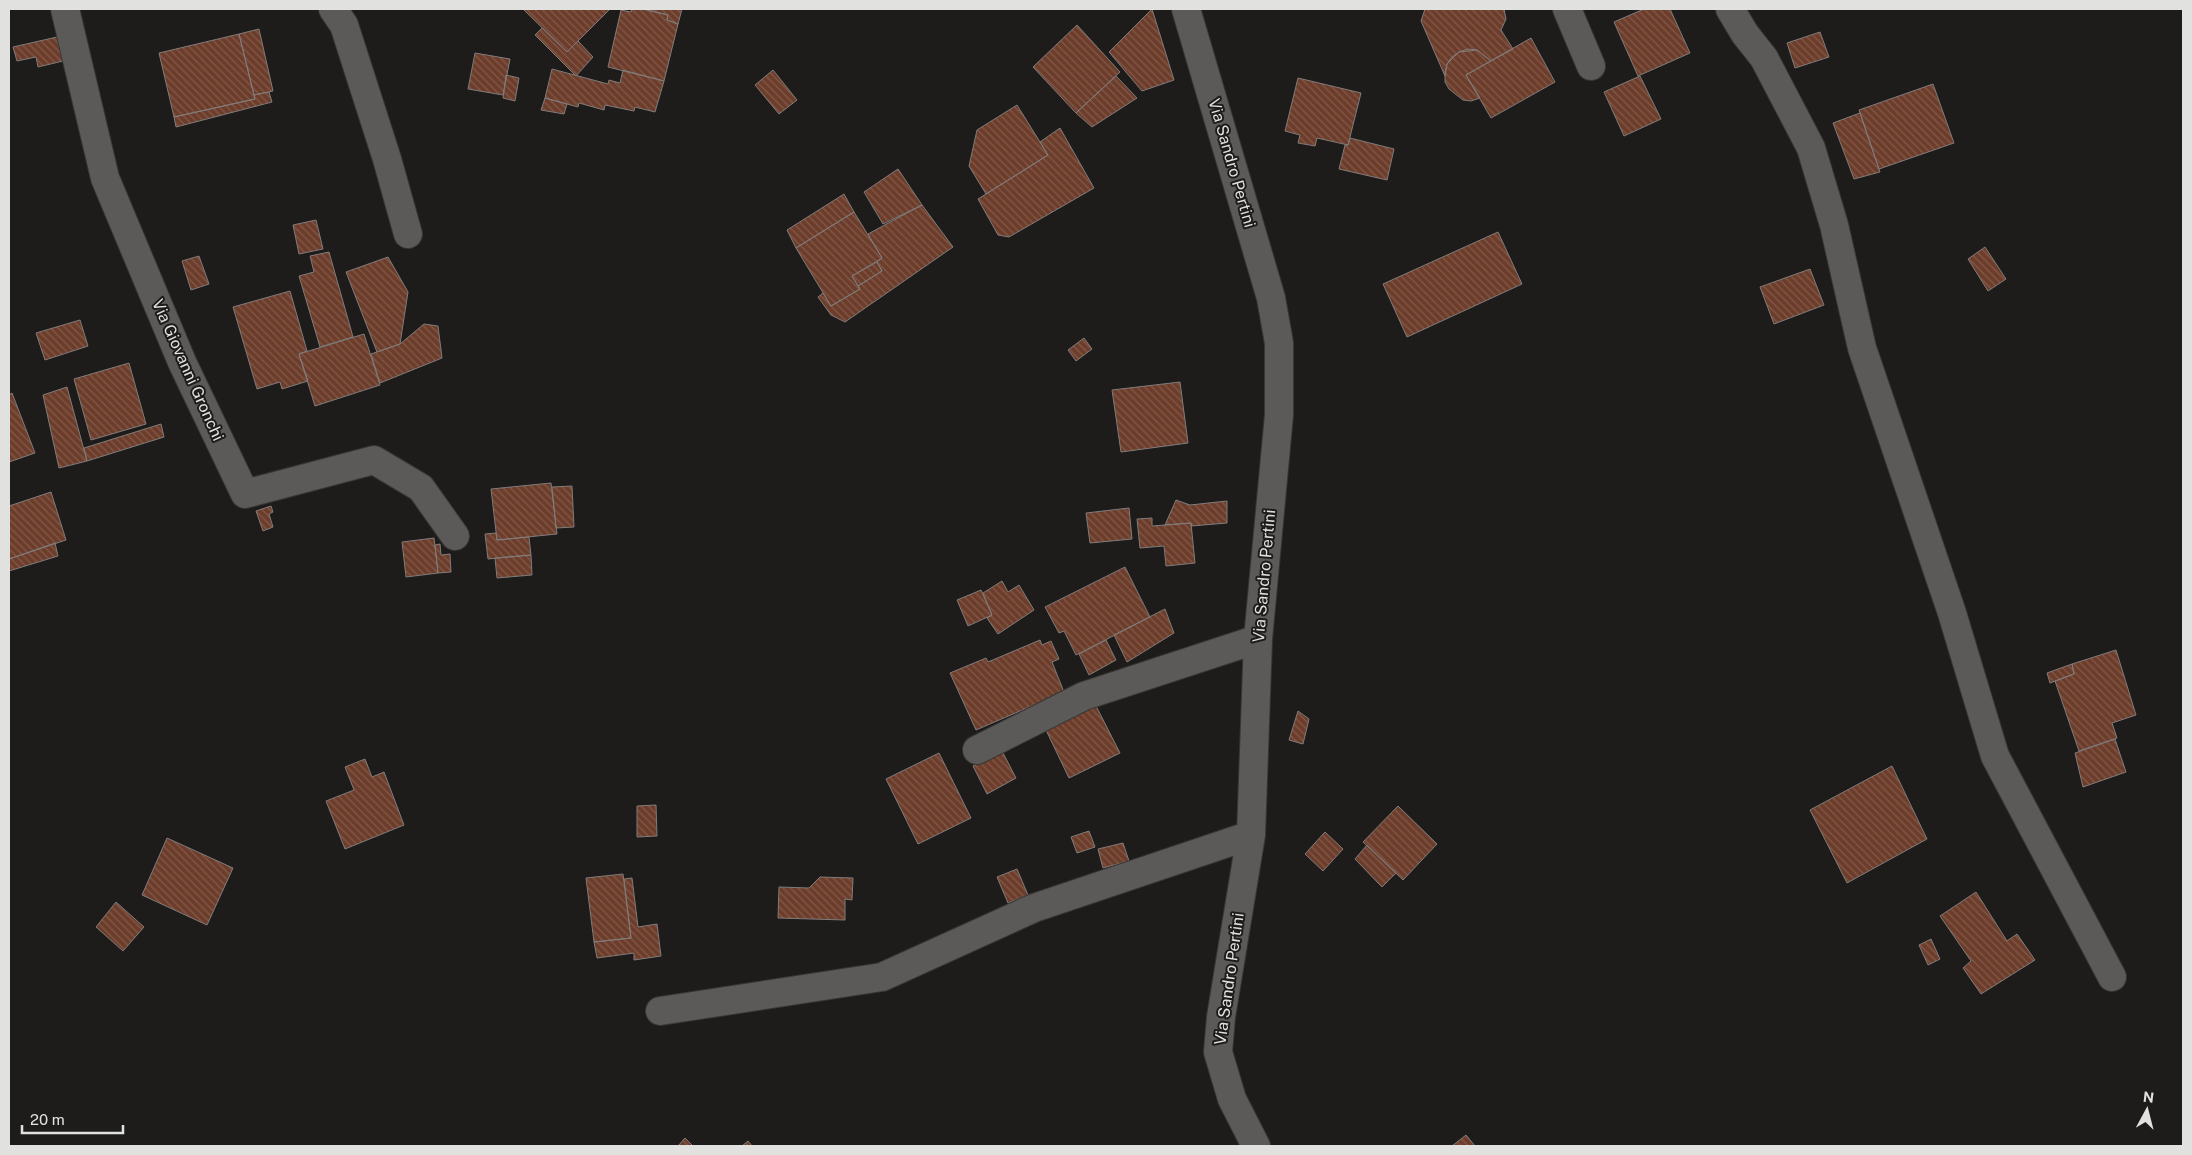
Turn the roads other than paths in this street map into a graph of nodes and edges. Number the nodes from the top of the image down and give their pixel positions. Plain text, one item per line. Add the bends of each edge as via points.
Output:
1 (64, 9) edge
2 (333, 9) edge
3 (1186, 9) edge
4 (1567, 9) edge
5 (1730, 9) edge
6 (1591, 66) dead end
7 (408, 234) dead end
8 (454, 536) dead end
9 (1258, 639) junction
10 (978, 750) dead end
11 (1251, 835) junction
12 (2112, 977) dead end
13 (660, 1011) dead end
14 (1256, 1146) edge

1 - 8 street, Via Giovanni Gronchi via 105,178 182,362 245,494 374,460 421,488
2 - 7 street via 344,25
3 - 9 street, Via Sandro Pertini via 1268,288 1279,343 1280,415
4 - 6 street
5 - 12 street via 1764,58 1810,148 1834,226 1862,348 1952,613 1996,756
9 - 10 street via 1084,696
9 - 11 street, Via Sandro Pertini
11 - 13 street via 1034,908 882,977
11 - 14 street, Via Sandro Pertini via 1218,1052 1232,1099

